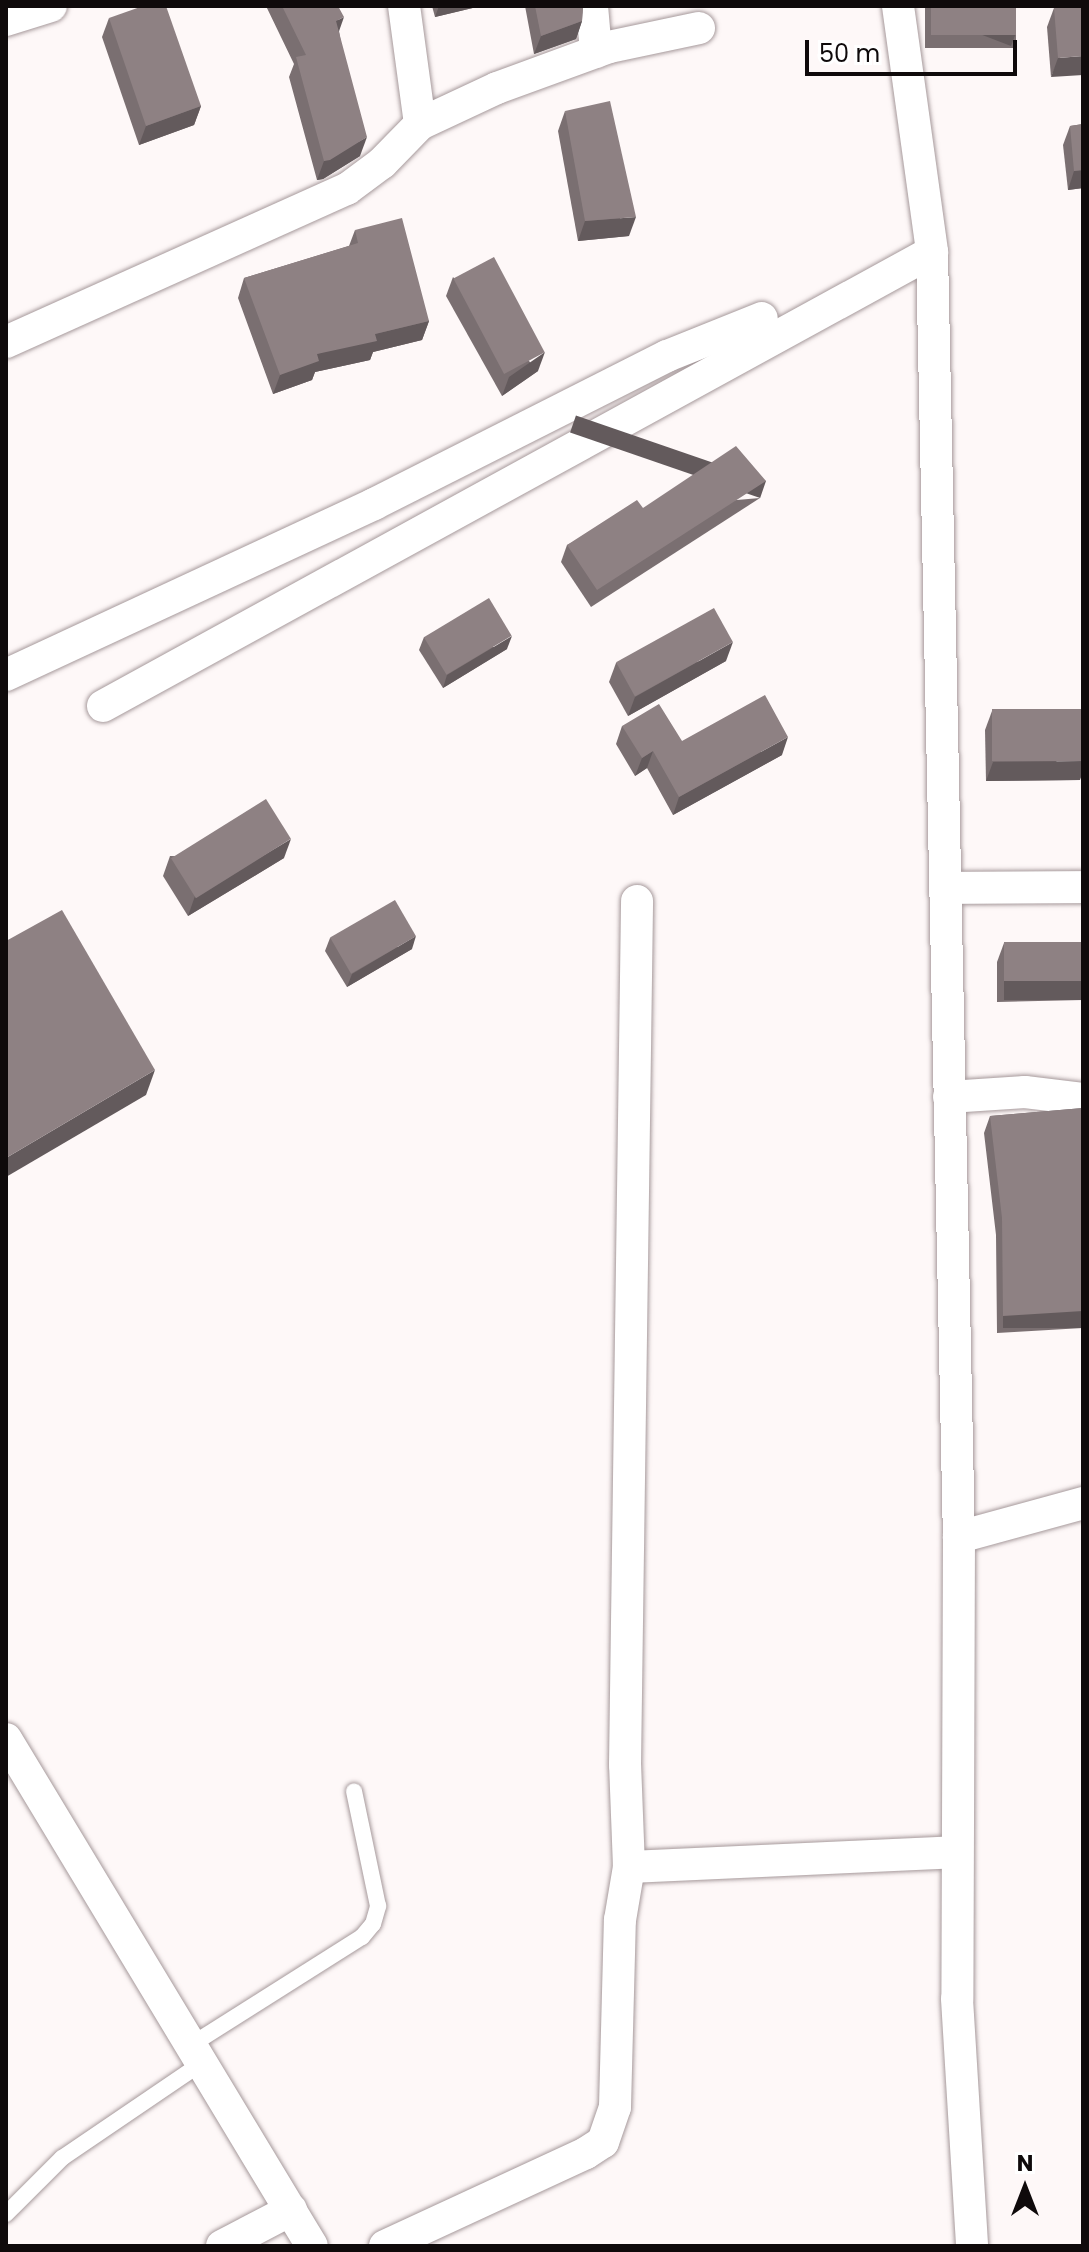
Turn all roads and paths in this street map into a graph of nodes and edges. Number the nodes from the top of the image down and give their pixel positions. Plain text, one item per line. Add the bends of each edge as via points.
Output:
1 (51, 6) edge
2 (404, 6) edge
3 (592, 6) edge
4 (898, 6) edge
5 (6, 20) edge
6 (699, 28) dead end
7 (596, 52) junction
8 (420, 124) junction
9 (932, 252) junction
10 (796, 322) junction
11 (6, 342) edge
12 (6, 675) edge
13 (103, 706) dead end
14 (1083, 887) edge
15 (948, 888) junction
16 (637, 901) dead end
17 (949, 1097) junction
18 (1083, 1099) edge
19 (1083, 1503) edge
20 (959, 1537) junction
21 (6, 1739) edge
22 (354, 1791) dead end
23 (955, 1852) junction
24 (629, 1867) junction
25 (196, 2054) junction
26 (291, 2210) junction
27 (6, 2214) edge
28 (222, 2246) edge
29 (312, 2246) edge
30 (385, 2246) edge
31 (972, 2246) edge

1 - 5 street
2 - 8 street
3 - 7 street
4 - 9 street
6 - 7 street
7 - 8 street
8 - 11 street via 347,189
9 - 10 street
9 - 15 street
10 - 12 street via 786,316 759,319 735,333 667,356 374,504
10 - 13 street
14 - 15 street
15 - 17 street
16 - 24 street via 625,1750
17 - 18 street via 1025,1092
17 - 20 street
19 - 20 street
20 - 23 street
21 - 25 street
22 - 25 lane via 378,1906 373,1924
23 - 24 street
23 - 31 street via 957,1999
24 - 30 street via 620,1920 615,2107 603,2142
25 - 26 street
25 - 27 lane via 62,2158
26 - 28 street
26 - 29 street

